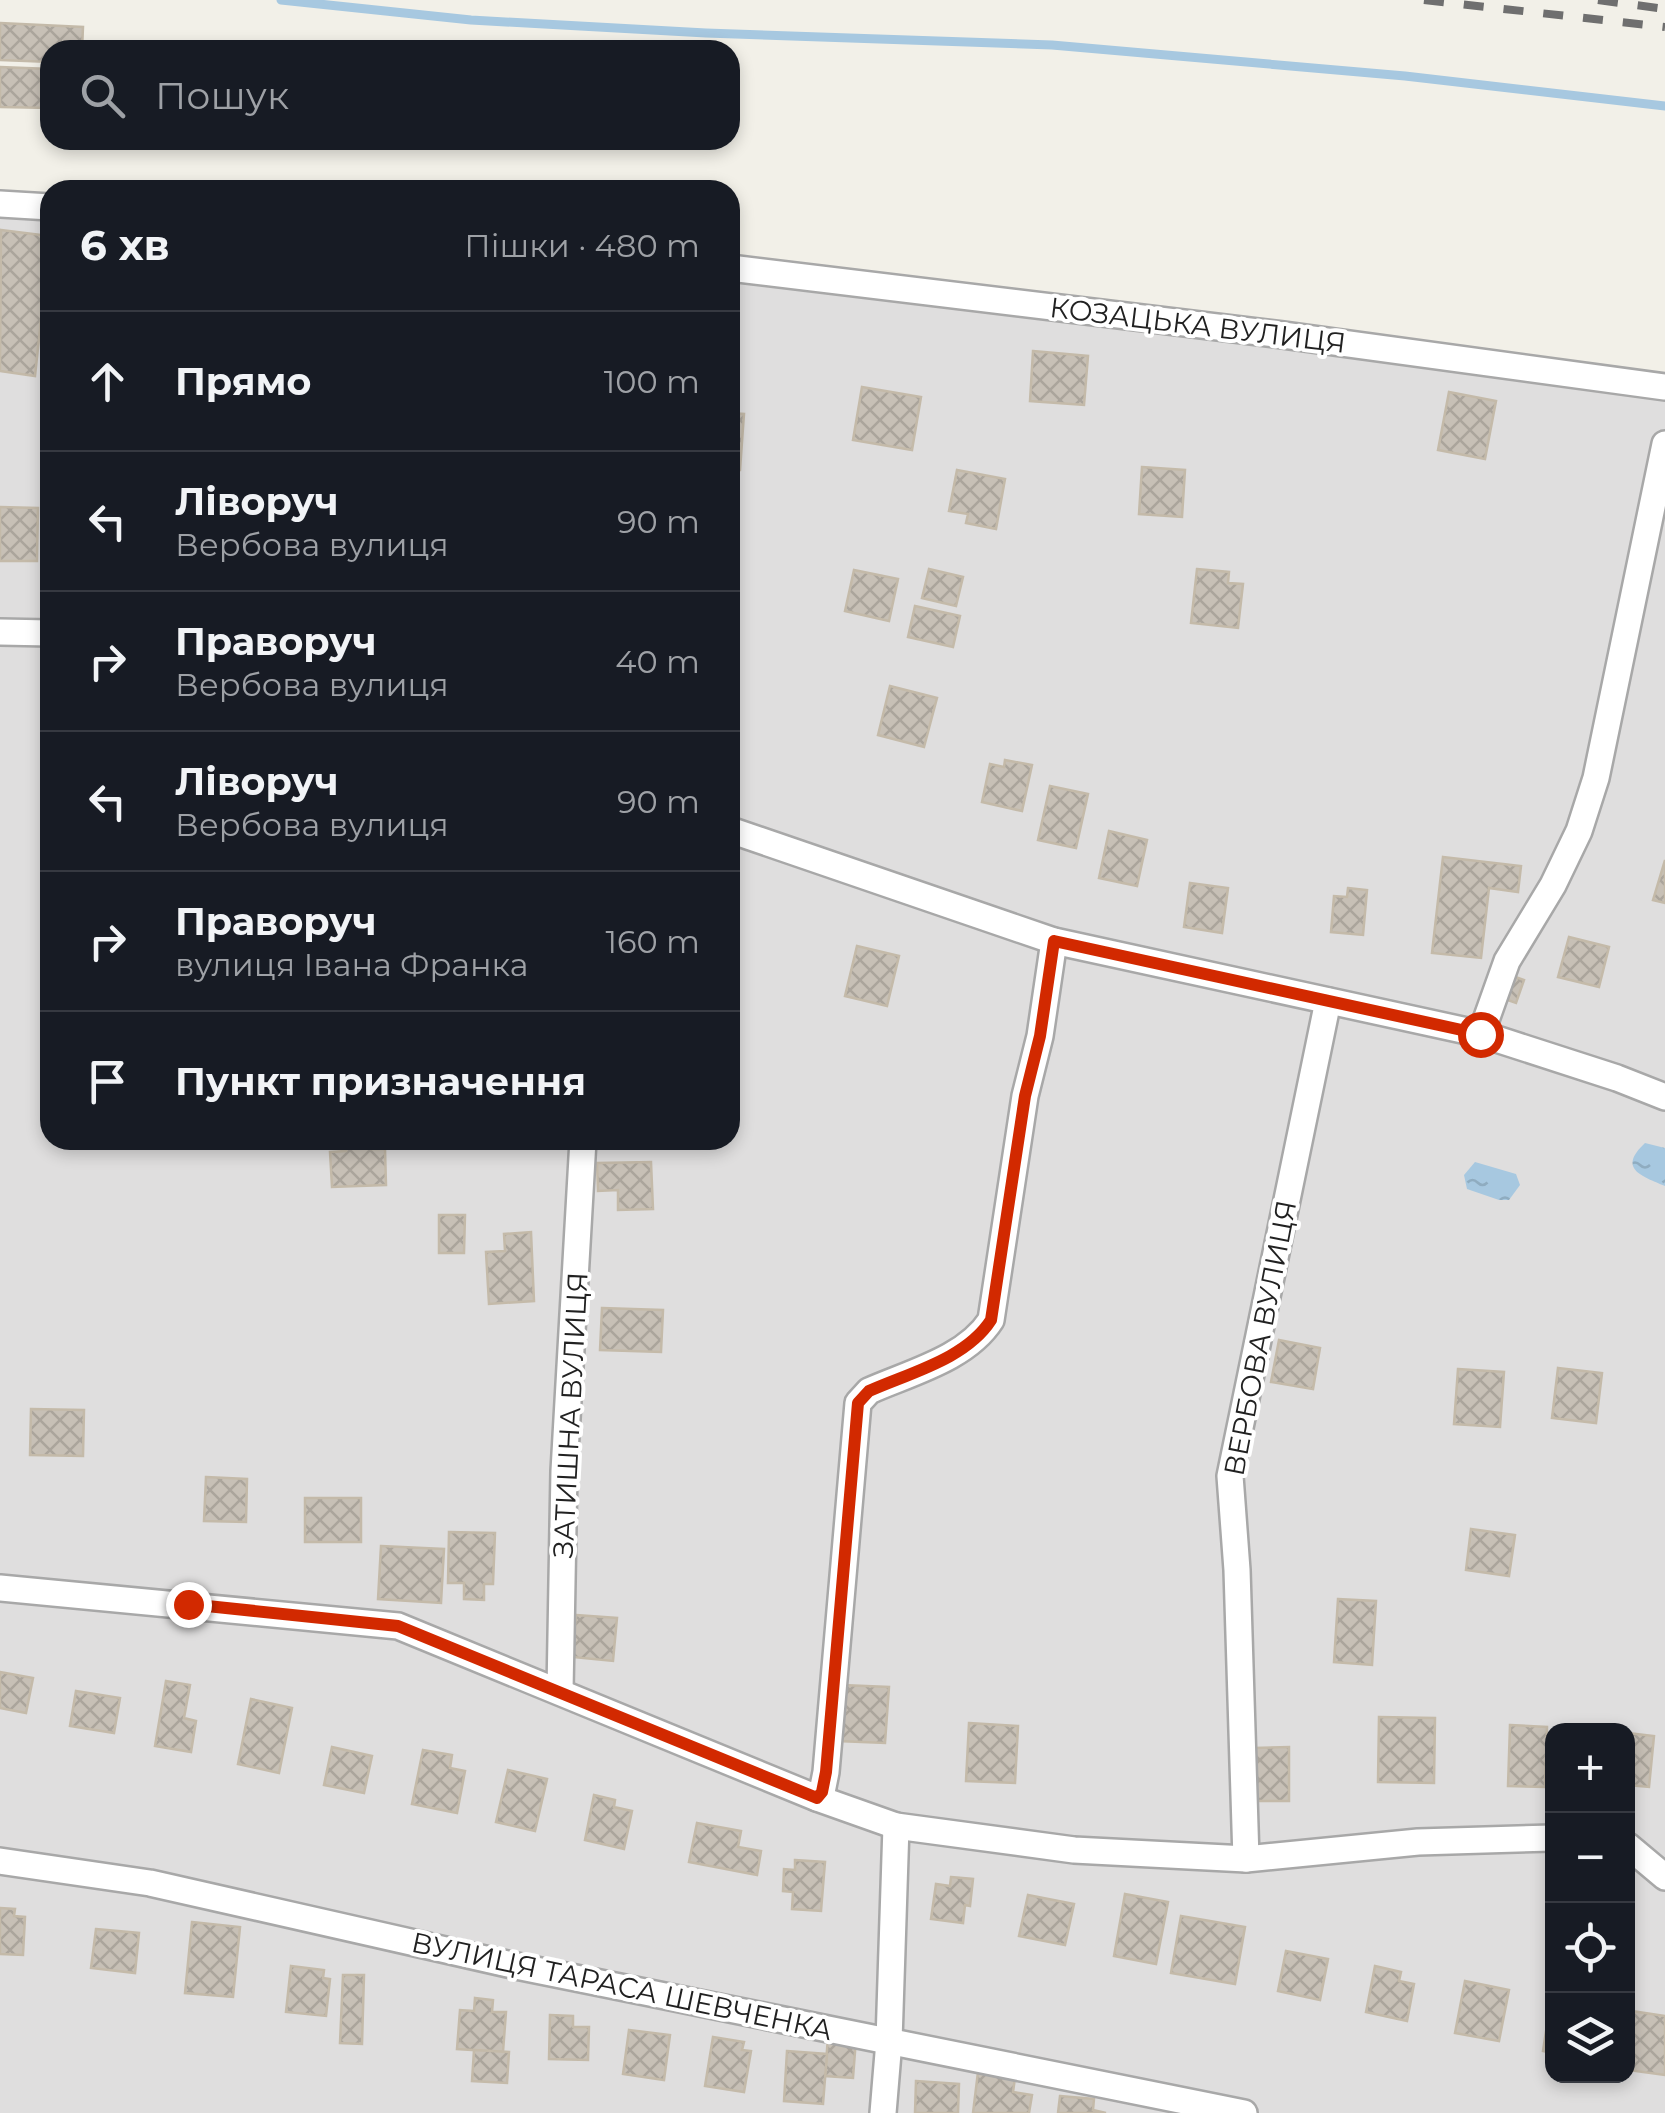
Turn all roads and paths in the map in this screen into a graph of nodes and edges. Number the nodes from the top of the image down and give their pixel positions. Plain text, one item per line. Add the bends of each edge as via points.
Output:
1 (0, 204) edge
2 (40, 206) edge
3 (740, 269) edge
4 (1665, 387) edge
5 (1665, 444) edge
6 (0, 632) edge
7 (40, 633) edge
8 (740, 833) edge
9 (1054, 941) junction
10 (1328, 1001) junction
11 (1480, 1034) junction
12 (1665, 1098) edge
13 (582, 1150) edge
14 (0, 1588) edge
15 (560, 1691) junction
16 (817, 1798) junction
17 (896, 1826) junction
18 (1545, 1838) edge
19 (1635, 1852) edge
20 (1246, 1859) junction
21 (0, 1862) edge
22 (1665, 1877) edge
23 (889, 2042) junction
24 (883, 2113) edge
25 (1244, 2113) edge

1 - 2 street
3 - 4 street, КОЗАЦЬКА ВУЛИЦЯ
5 - 11 street via 1596,778 1579,831 1507,961
6 - 7 street
8 - 9 street
9 - 10 street
9 - 16 street via 991,1320 963,1349 869,1391 858,1403 826,1772
10 - 11 street
10 - 20 street, ВЕРБОВА ВУЛИЦЯ via 1230,1476
11 - 12 street
13 - 15 street, ЗАТИШНА ВУЛИЦЯ via 564,1471
14 - 15 street via 398,1626
15 - 16 street
16 - 17 street
17 - 20 street via 1074,1850
17 - 23 street
18 - 20 street via 1418,1842
19 - 22 street
21 - 23 street, ВУЛИЦЯ ТАРАСА ШЕВЧЕНКА via 150,1883
23 - 24 street
23 - 25 street, ВУЛИЦЯ ТАРАСА ШЕВЧЕНКА

